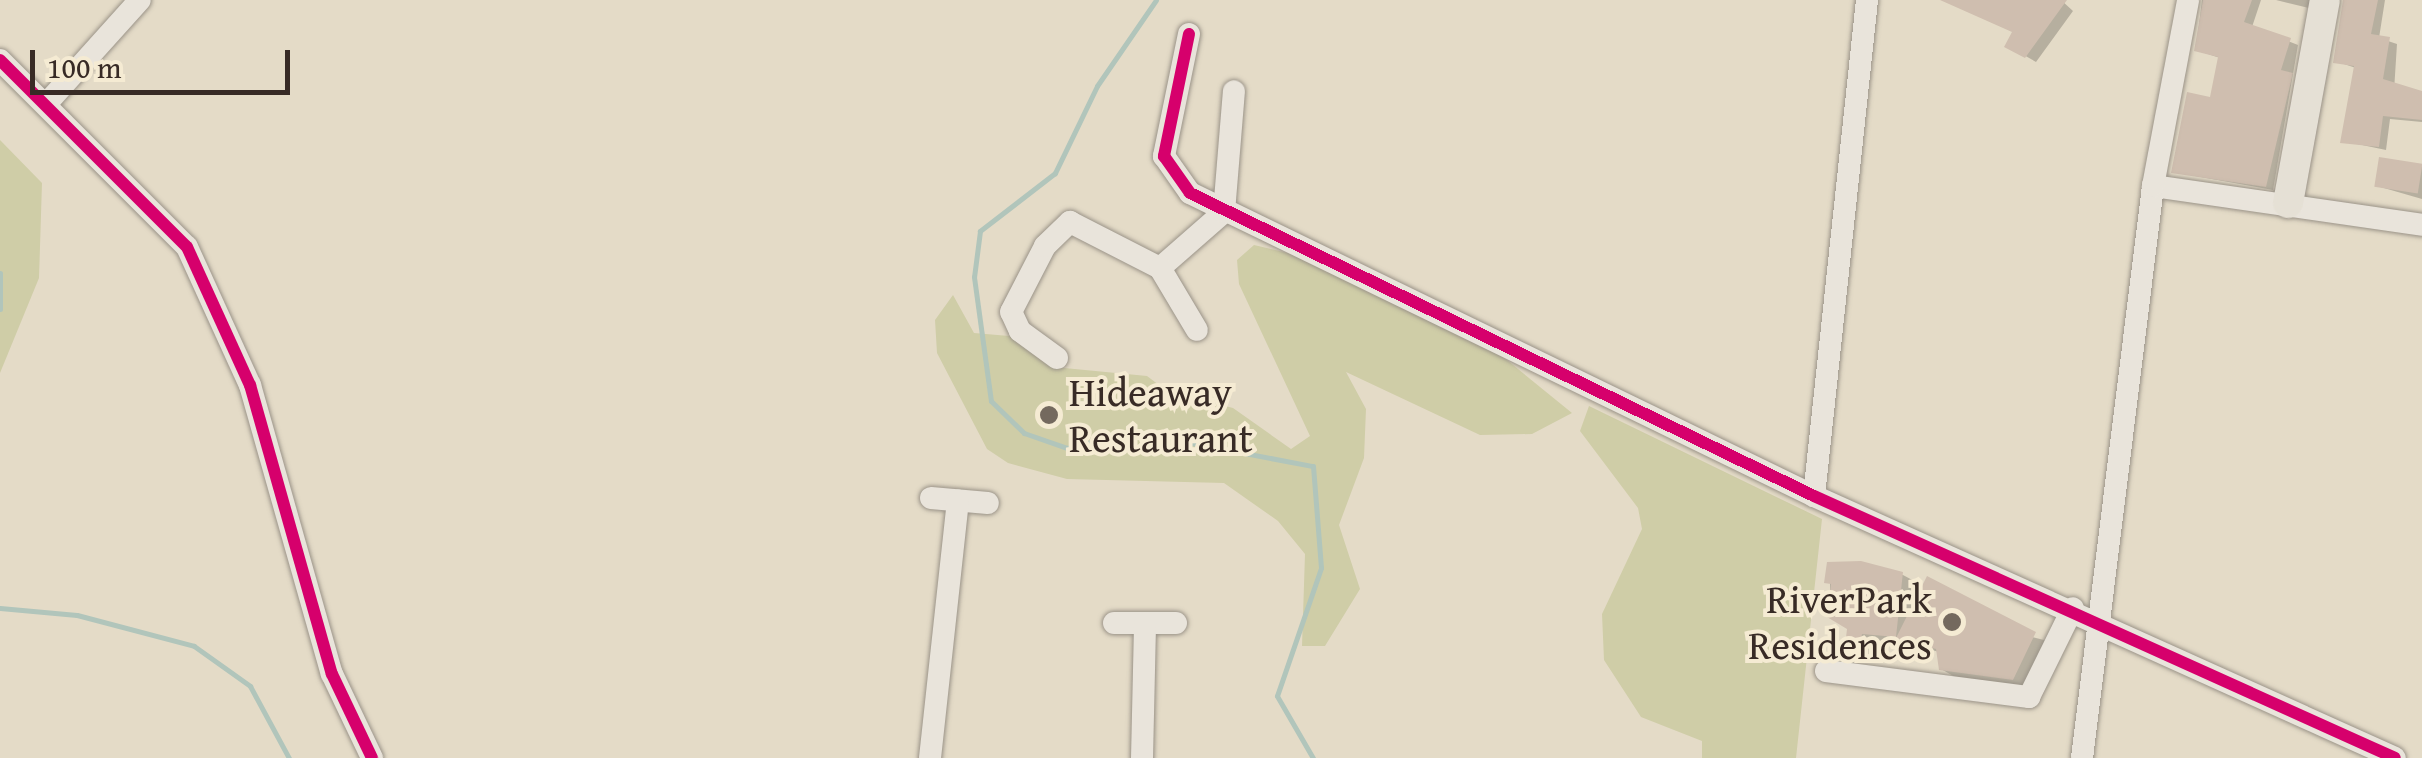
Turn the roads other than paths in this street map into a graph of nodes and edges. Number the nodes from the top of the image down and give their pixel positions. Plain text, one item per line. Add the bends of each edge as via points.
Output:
1 (140, 0) edge
2 (1867, 0) edge
3 (2188, 0) edge
4 (2325, 0) edge
5 (1189, 34) dead end
6 (0, 60) edge
7 (1234, 91) dead end
8 (48, 102) junction
9 (2153, 186) junction
10 (2288, 203) junction
11 (1224, 212) junction
12 (2422, 225) edge
13 (1160, 268) junction
14 (1197, 330) dead end
15 (1056, 358) dead end
16 (1814, 496) junction
17 (930, 498) dead end
18 (958, 500) junction
19 (988, 504) dead end
20 (2072, 608) junction
21 (2098, 619) junction
22 (1144, 623) junction
23 (1114, 624) dead end
24 (1176, 624) dead end
25 (1826, 671) dead end
26 (372, 758) edge
27 (930, 758) edge
28 (1142, 758) edge
29 (2082, 758) edge
30 (2394, 758) edge

1 - 8 street
2 - 16 street
3 - 9 street
4 - 10 main road
5 - 11 street via 1164,156 1178,182
6 - 8 street
7 - 11 street
8 - 26 street via 155,208 212,294 250,385 332,674
9 - 10 street
9 - 21 street
10 - 12 street
11 - 13 street
11 - 16 street
13 - 14 street
13 - 15 street via 1087,224 1056,229 1011,312 1020,330
16 - 20 street
17 - 18 street
18 - 19 street
18 - 27 street
20 - 21 street
20 - 25 street via 2030,697
21 - 29 street
21 - 30 street
22 - 23 street
22 - 24 street
22 - 28 street

